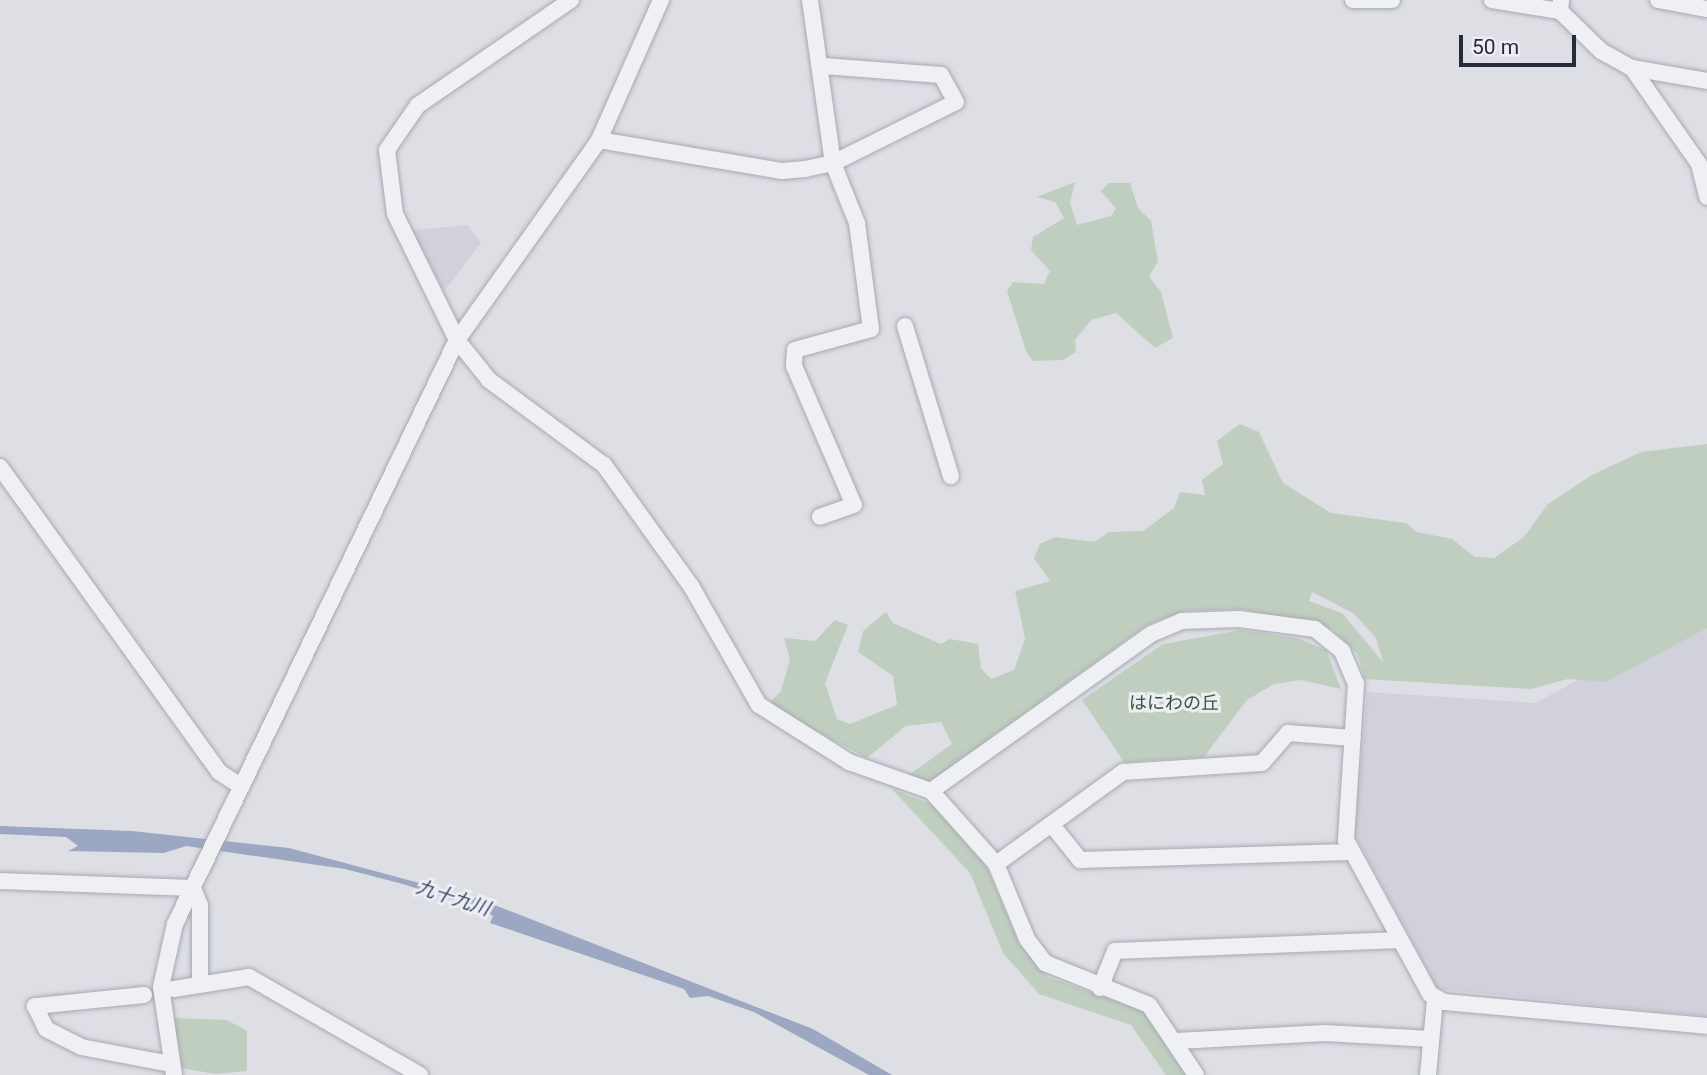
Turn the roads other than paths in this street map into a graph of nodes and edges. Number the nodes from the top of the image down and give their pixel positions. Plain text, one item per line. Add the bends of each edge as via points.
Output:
1 (571, 0) edge
2 (662, 0) edge
3 (810, 0) edge
4 (1353, 0) edge
5 (1392, 0) edge
6 (1492, 0) edge
7 (1658, 0) edge
8 (1561, 5) edge
9 (1707, 9) edge
10 (823, 66) junction
11 (1632, 68) junction
12 (1707, 81) edge
13 (599, 140) junction
14 (833, 163) junction
15 (1707, 197) edge
16 (905, 326) dead end
17 (457, 340) junction
18 (0, 467) edge
19 (951, 475) dead end
20 (820, 517) dead end
21 (1353, 738) junction
22 (242, 787) junction
23 (931, 792) junction
24 (1052, 825) junction
25 (1350, 852) junction
26 (996, 864) junction
27 (0, 881) edge
28 (194, 884) junction
29 (1399, 940) junction
30 (200, 984) junction
31 (1100, 988) junction
32 (174, 989) dead end
33 (144, 995) dead end
34 (1435, 999) junction
35 (1707, 1026) edge
36 (1431, 1039) junction
37 (1177, 1041) junction
38 (172, 1070) edge
39 (420, 1075) edge
40 (1196, 1075) edge
41 (1428, 1075) edge

1 - 17 street via 504,51 438,88 418,105 387,150 395,214
2 - 13 street
3 - 10 street
4 - 5 street
6 - 8 street
7 - 9 street
8 - 11 street via 1601,51
10 - 14 street
10 - 14 street via 942,75 956,102
11 - 12 street
11 - 15 street via 1699,164
13 - 14 street via 782,171
13 - 17 street
14 - 20 street via 857,223 871,329 794,350 794,366 854,505
16 - 19 street
17 - 22 street
17 - 23 street via 489,380 604,465 691,586 759,705 849,762
18 - 22 street via 219,772
21 - 23 street via 1356,684 1352,666 1331,640 1283,622 1202,618 1151,634
21 - 24 street via 1288,733 1262,763 1123,772
21 - 25 street via 1345,827
22 - 28 street
23 - 26 street
24 - 25 street via 1080,860
24 - 26 street
25 - 29 street
26 - 31 street via 1027,939 1045,963
27 - 28 street
28 - 30 street via 201,918
28 - 38 street via 171,934 161,988
29 - 31 street via 1115,951
29 - 34 street
30 - 32 street
30 - 39 street via 250,977 273,985
31 - 37 street via 1149,1005
33 - 38 street via 35,1006 46,1029 81,1047
34 - 35 street
34 - 36 street
36 - 37 street via 1325,1033
36 - 41 street
37 - 40 street

